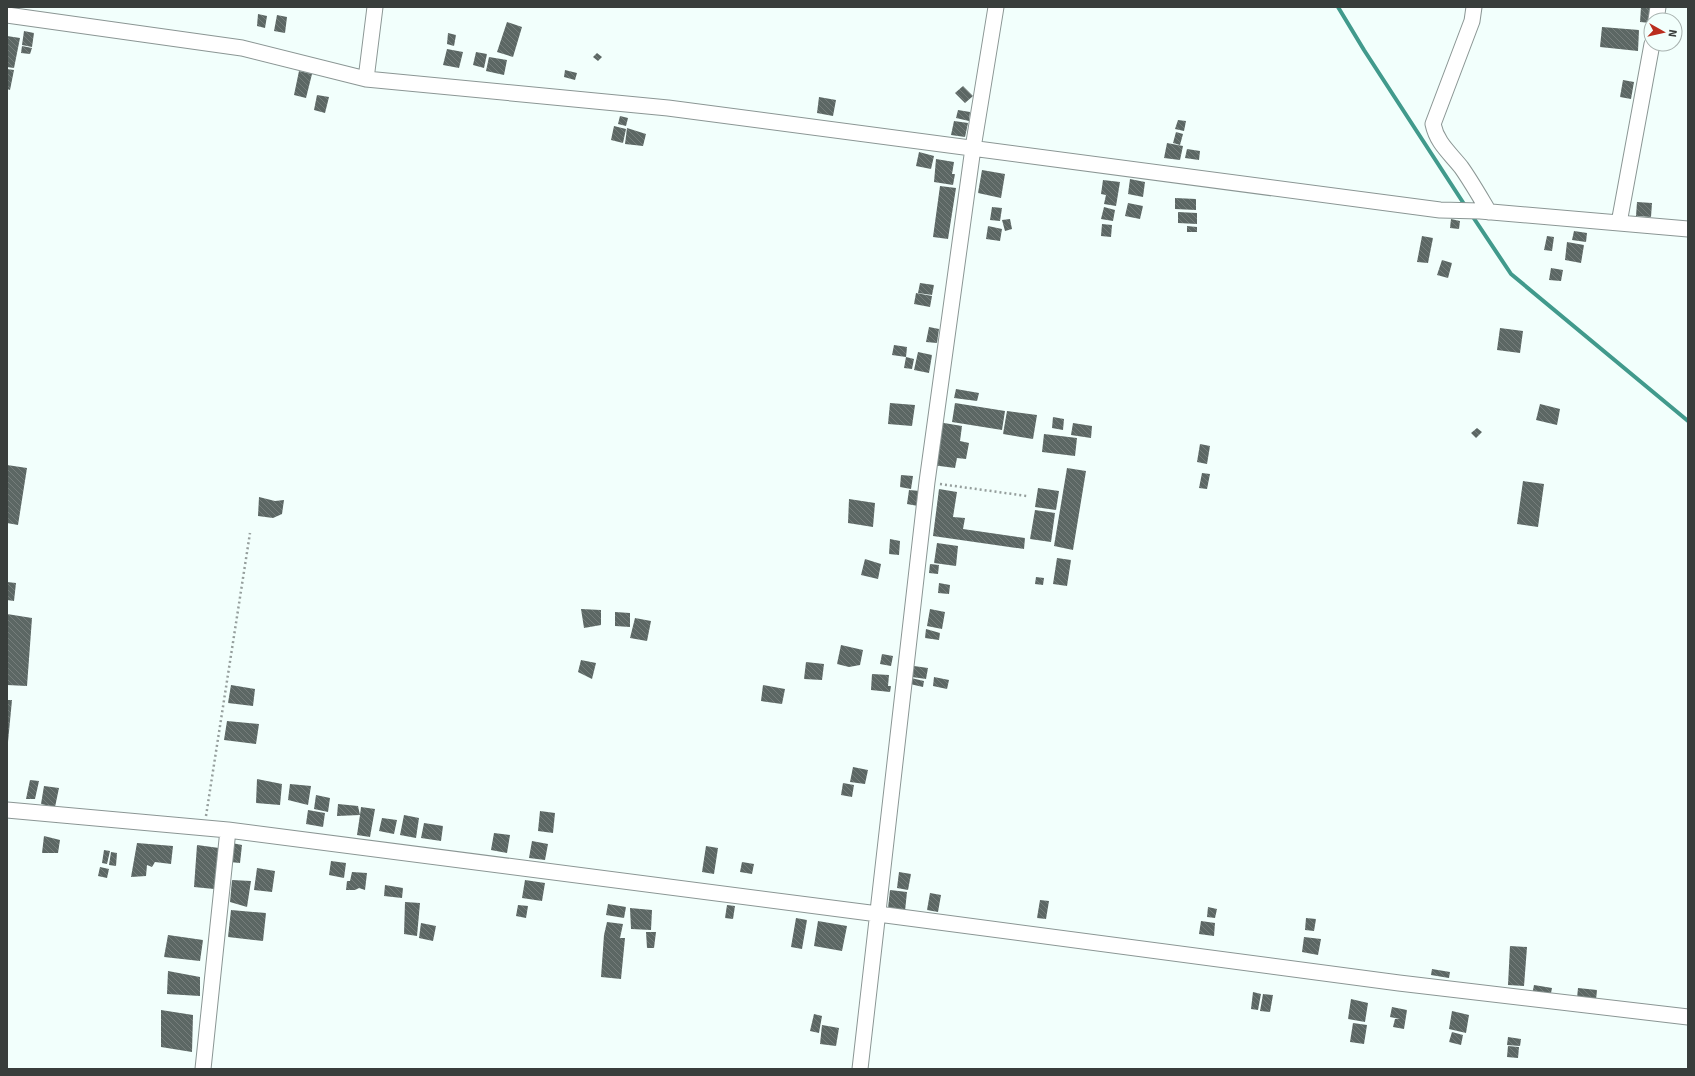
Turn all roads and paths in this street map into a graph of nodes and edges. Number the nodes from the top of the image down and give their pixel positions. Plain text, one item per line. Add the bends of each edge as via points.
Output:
1 (375, 7) edge
2 (996, 7) edge
3 (1474, 7) edge
4 (7, 15) edge
5 (1650, 52) edge
6 (366, 79) junction
7 (973, 148) junction
8 (1485, 211) junction
9 (1618, 223) junction
10 (1688, 229) edge
11 (927, 482) junction
12 (1027, 496) dead end
13 (250, 534) dead end
14 (7, 810) edge
15 (205, 827) junction
16 (228, 830) junction
17 (878, 914) junction
18 (1688, 1017) edge
19 (203, 1069) edge
20 (860, 1069) edge

1 - 6 street
2 - 7 street
3 - 8 street via 1472,21 1433,124 1442,146 1461,168
4 - 6 street via 242,48
5 - 9 street
6 - 7 street via 668,108
7 - 8 street via 1440,210
7 - 11 street
8 - 9 street
9 - 10 street
11 - 12 path
11 - 17 street
13 - 15 path
14 - 15 street
15 - 16 street
16 - 17 street
16 - 19 street
17 - 18 street via 1399,983
17 - 20 street

